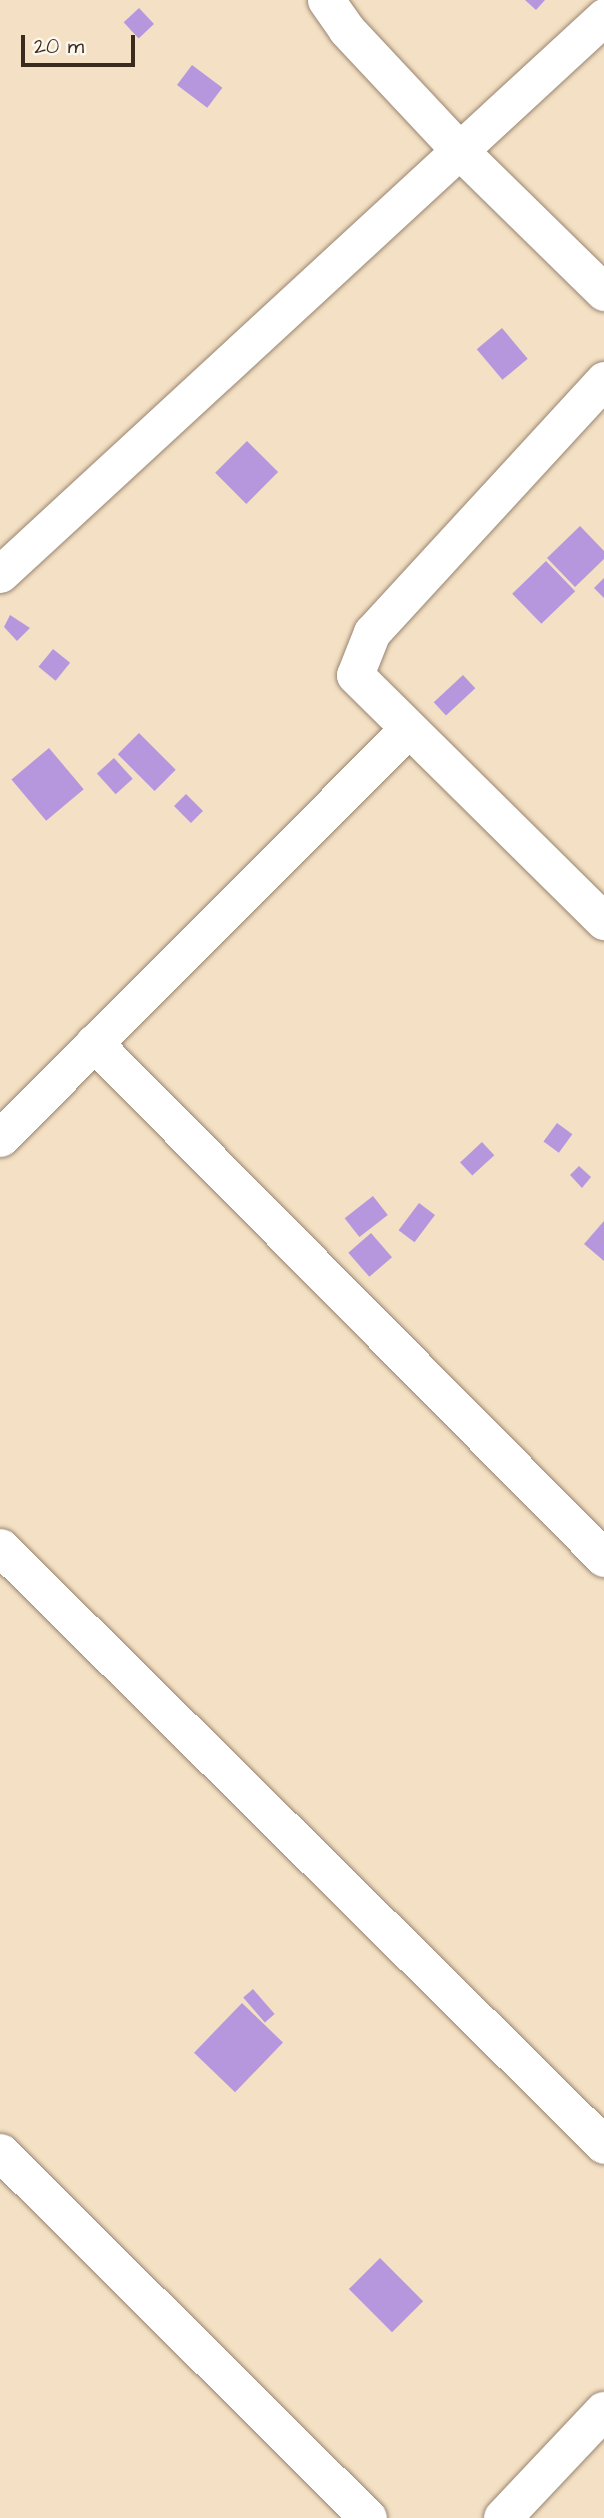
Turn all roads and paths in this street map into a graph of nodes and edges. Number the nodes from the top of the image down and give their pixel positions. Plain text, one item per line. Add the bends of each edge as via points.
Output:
1 (326, 0) edge
2 (604, 17) edge
3 (462, 153) junction
4 (604, 292) edge
5 (604, 380) edge
6 (0, 574) edge
7 (407, 730) junction
8 (604, 921) edge
9 (94, 1044) junction
10 (0, 1138) edge
11 (0, 1547) edge
12 (604, 1558) edge
13 (604, 2144) edge
14 (0, 2152) edge
15 (604, 2411) edge
16 (368, 2518) edge
17 (503, 2518) edge

1 - 3 street via 346,29
2 - 3 street
3 - 4 street
3 - 6 street
5 - 7 street via 372,632 355,675
7 - 8 street
7 - 9 street
9 - 10 street
9 - 12 street
11 - 13 street
14 - 16 street
15 - 17 street

